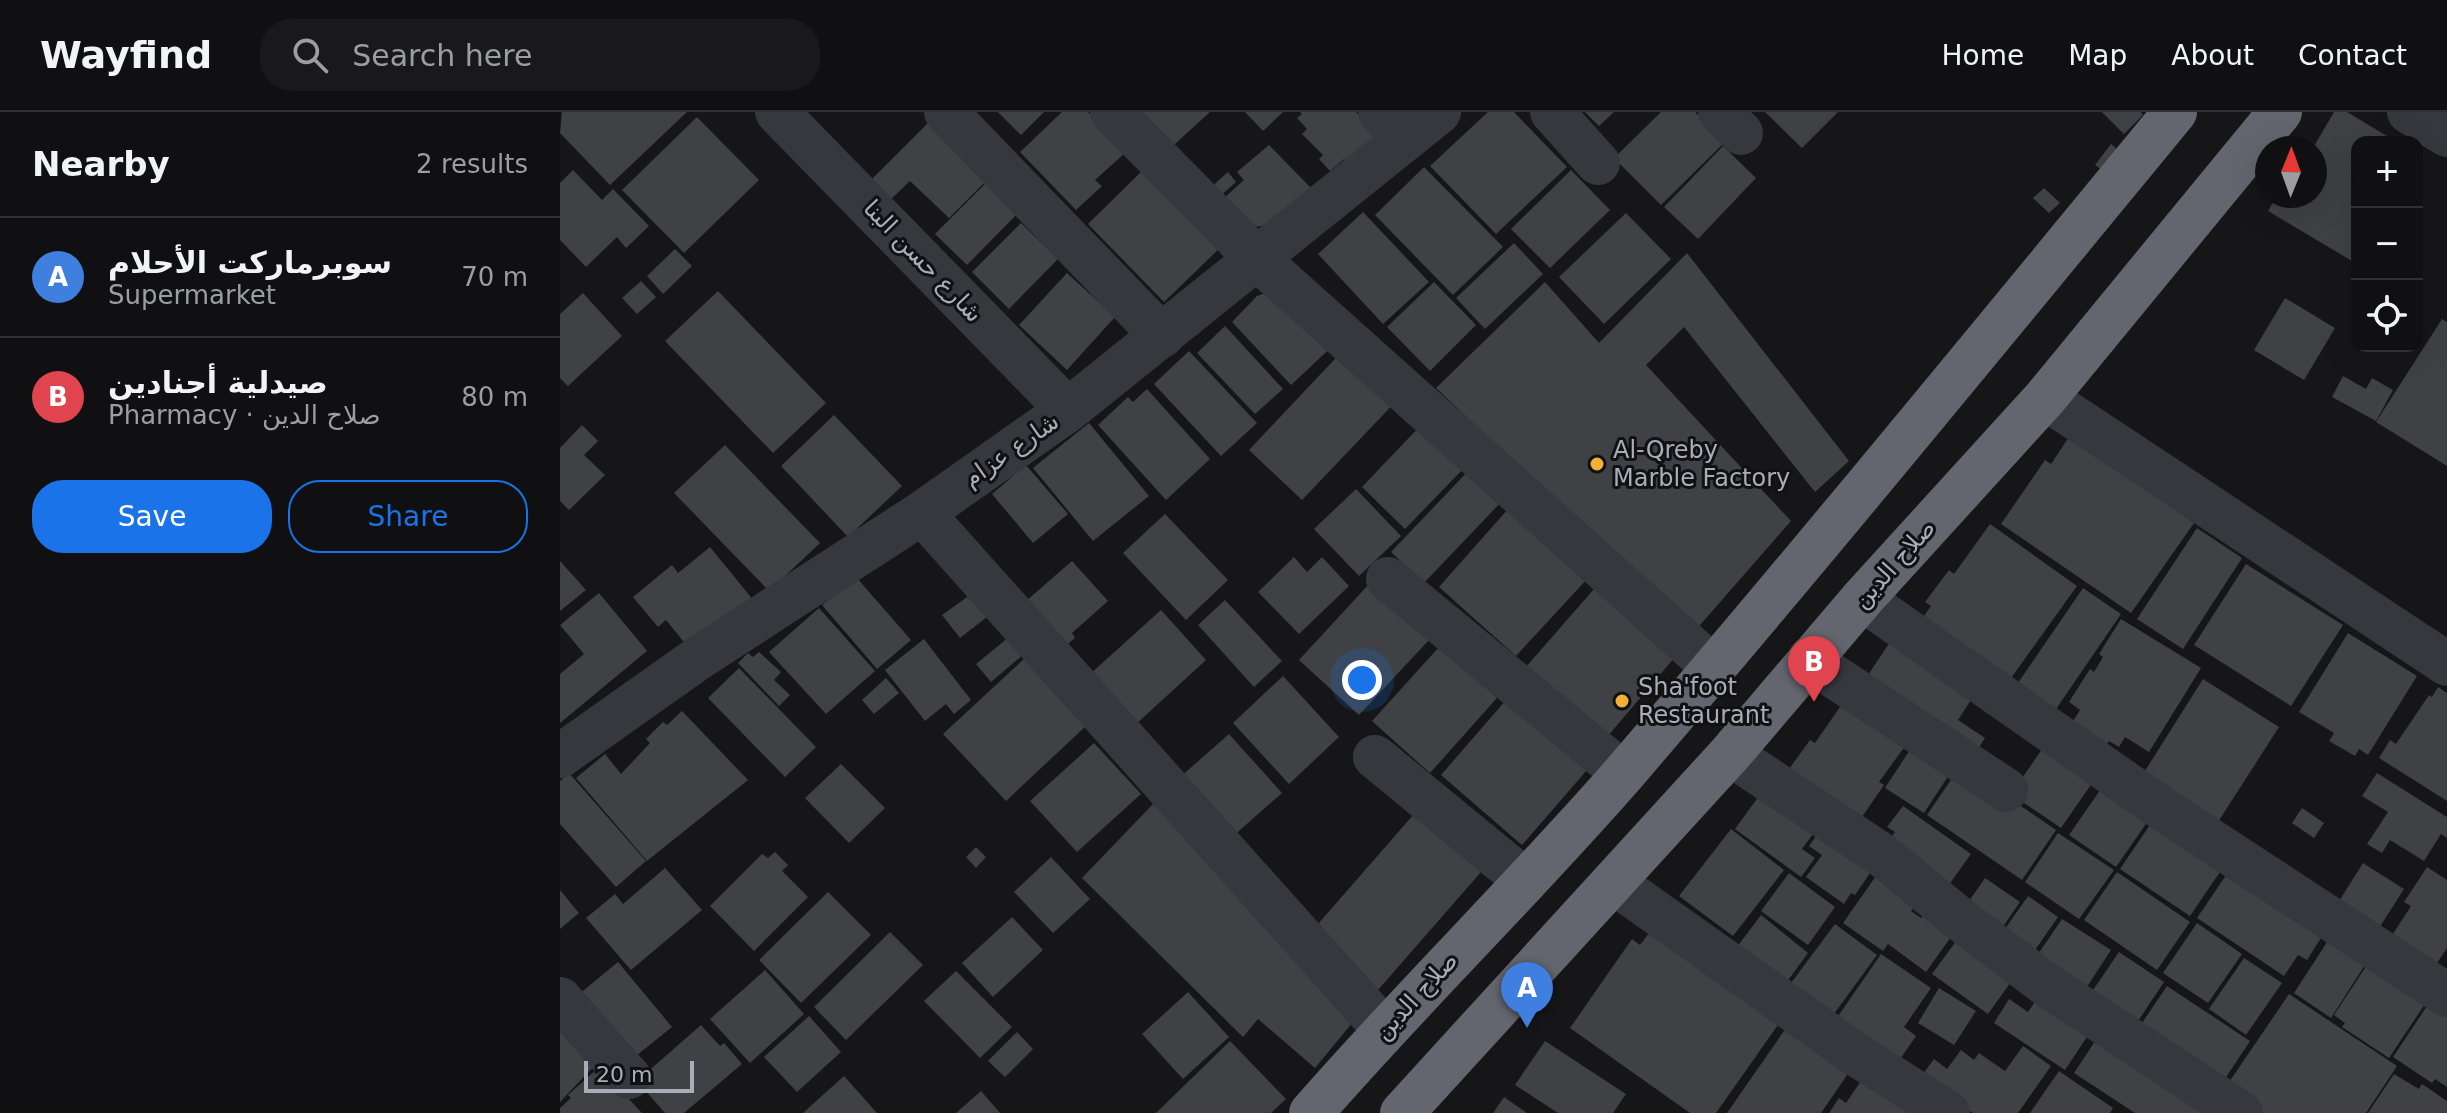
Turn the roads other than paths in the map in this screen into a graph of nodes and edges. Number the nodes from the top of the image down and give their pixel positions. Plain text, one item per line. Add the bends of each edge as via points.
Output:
1 (777, 112) edge
2 (946, 112) edge
3 (1112, 112) edge
4 (1552, 112) edge
5 (2175, 112) edge
6 (2280, 112) edge
7 (2409, 112) edge
8 (1408, 121) edge
9 (2447, 135) edge
10 (1598, 163) dead end
11 (1255, 257) junction
12 (1162, 336) junction
13 (2045, 398) junction
14 (1068, 410) junction
15 (922, 513) junction
16 (1388, 579) dead end
17 (1862, 599) junction
18 (1810, 658) junction
19 (2447, 664) edge
20 (1713, 667) junction
21 (1730, 754) junction
22 (560, 756) edge
23 (1375, 757) dead end
24 (1623, 773) junction
25 (2006, 790) dead end
26 (1526, 881) junction
27 (1613, 882) junction
28 (2447, 995) edge
29 (560, 999) edge
30 (1384, 1029) junction
31 (629, 1077) dead end
32 (1311, 1113) edge
33 (1402, 1113) edge
34 (1948, 1113) edge
35 (2241, 1113) edge

1 - 14 street, شارع حسن البنا
2 - 12 street
3 - 11 street
4 - 10 street
5 - 20 highway, صلاح الدين
6 - 13 highway, صلاح الدين
7 - 9 street
8 - 11 street, شارع عزام
11 - 12 street, شارع عزام
11 - 20 street
12 - 14 street, شارع عزام
13 - 17 highway, صلاح الدين
13 - 19 street
14 - 15 street, شارع عزام
15 - 22 street, شارع عزام via 697,659
15 - 30 street
16 - 24 street
17 - 18 highway, صلاح الدين
17 - 28 street via 2167,812
18 - 21 highway, صلاح الدين
18 - 25 street
20 - 24 highway, صلاح الدين
21 - 27 highway, صلاح الدين
21 - 35 street via 1882,855 2051,988
23 - 26 street
24 - 26 highway, صلاح الدين
26 - 30 highway, صلاح الدين
27 - 33 highway, صلاح الدين
27 - 34 street
29 - 31 street
30 - 32 highway, صلاح الدين

